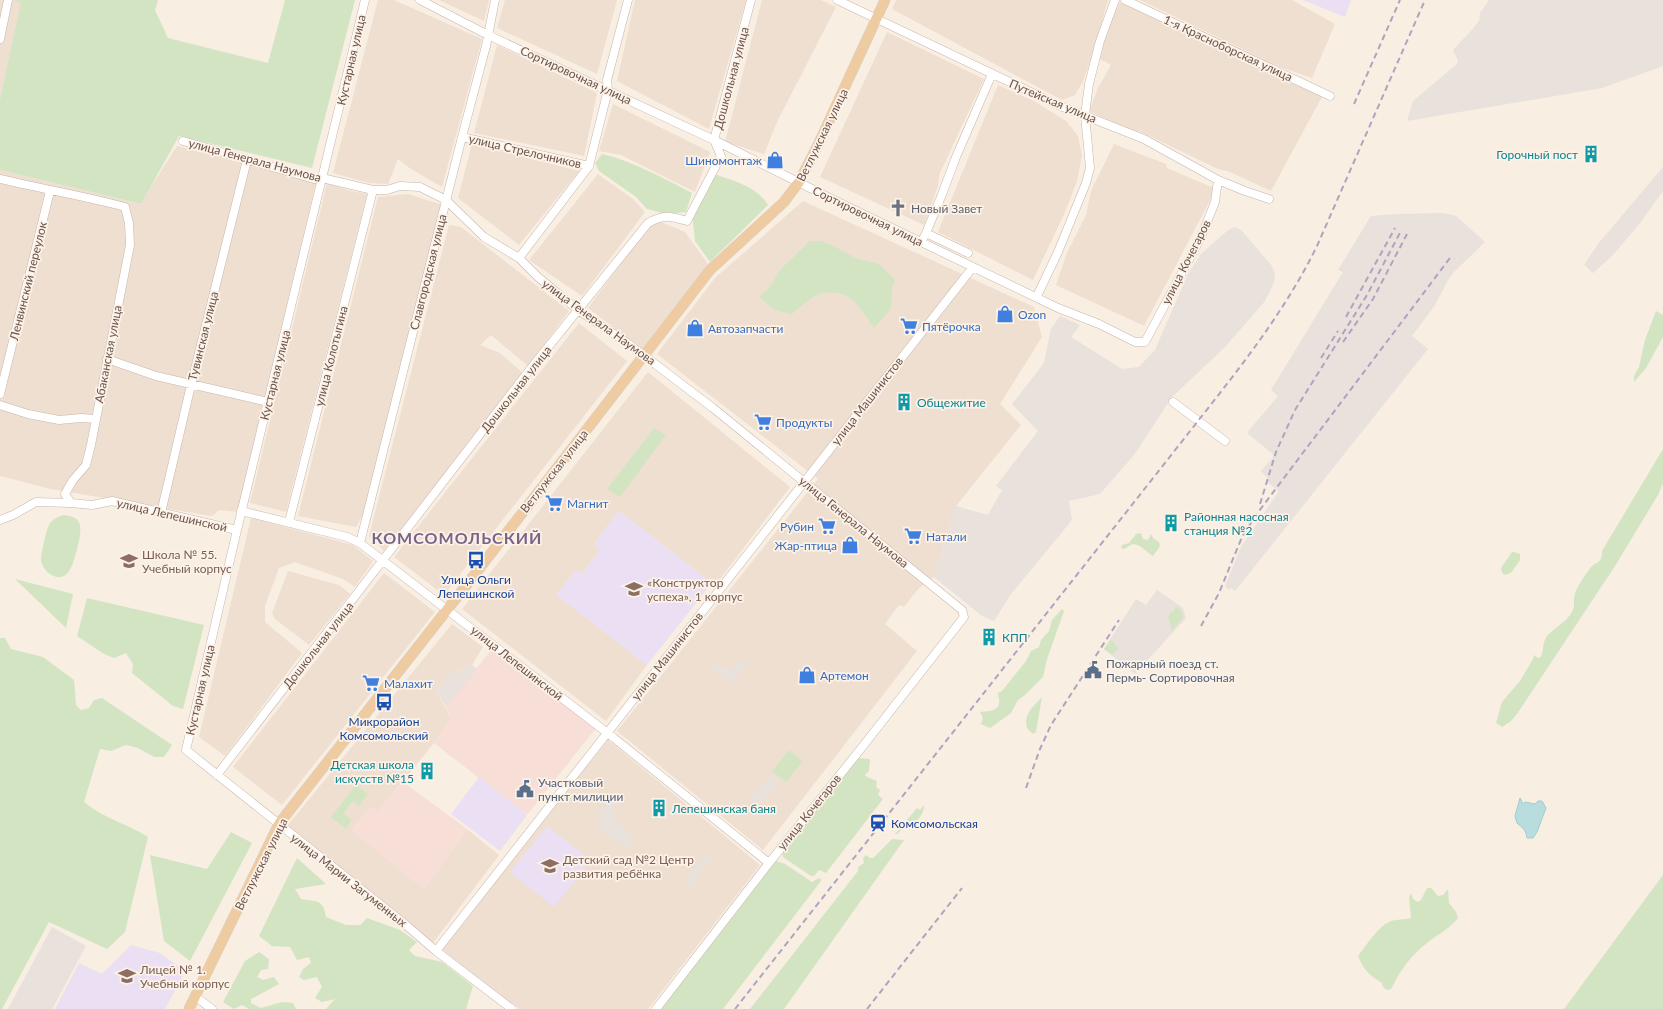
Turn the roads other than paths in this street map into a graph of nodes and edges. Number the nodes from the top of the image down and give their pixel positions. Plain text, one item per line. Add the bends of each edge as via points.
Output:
1 (8, 0) edge
2 (365, 0) edge
3 (420, 0) edge
4 (495, 0) edge
5 (628, 0) edge
6 (751, 0) edge
7 (837, 0) edge
8 (885, 0) edge
9 (1115, 0) edge
10 (1125, 0) edge
11 (877, 18) junction
12 (488, 35) junction
13 (0, 39) edge
14 (992, 74) junction
15 (608, 90) junction
16 (1330, 96) dead end
17 (1085, 115) junction
18 (462, 136) junction
19 (714, 140) junction
20 (183, 141) dead end
21 (247, 160) junction
22 (589, 166) junction
23 (322, 178) junction
24 (0, 179) edge
25 (1218, 180) junction
26 (800, 182) junction
27 (373, 190) junction
28 (50, 191) junction
29 (1270, 199) dead end
30 (446, 200) junction
31 (926, 233) junction
32 (922, 243) junction
33 (968, 253) dead end
34 (519, 258) junction
35 (973, 267) junction
36 (1037, 296) junction
37 (578, 310) junction
38 (1145, 342) joint
39 (644, 355) junction
40 (107, 359) junction
41 (191, 385) junction
42 (0, 394) edge
43 (268, 402) junction
44 (1173, 402) dead end
45 (0, 405) edge
46 (95, 419) junction
47 (1225, 441) dead end
48 (804, 481) junction
49 (72, 503) junction
50 (241, 511) junction
51 (161, 513) junction
52 (0, 520) edge
53 (289, 522) junction
54 (237, 530) junction
55 (360, 543) junction
56 (384, 561) junction
57 (447, 610) junction
58 (964, 617) joint
59 (607, 733) junction
60 (186, 750) joint
61 (217, 775) junction
62 (279, 824) junction
63 (769, 863) junction
64 (436, 951) junction
65 (196, 997) junction
66 (189, 1009) edge
67 (212, 1009) edge
68 (512, 1009) edge
69 (656, 1009) edge

1 - 13 street
2 - 23 street, Кустарная улица
3 - 12 street, Сортировочная улица
4 - 12 street, Славгородская улица
5 - 15 street via 607,80
6 - 19 street, Дошкольная улица
7 - 11 street, Путейская улица
8 - 11 main road, Ветлужская улица
9 - 17 street via 1100,41 1089,84
10 - 16 street, 1-я Красноборская улица
11 - 14 street, Путейская улица
11 - 26 main road, Ветлужская улица
12 - 15 street, Сортировочная улица
12 - 18 street, Славгородская улица
14 - 17 street, Путейская улица
14 - 31 street
15 - 19 street, Сортировочная улица
15 - 22 street
17 - 25 street, Путейская улица via 1144,139
17 - 36 street via 1090,168 1058,252
18 - 22 street, улица Стрелочников
18 - 30 street, Славгородская улица
19 - 26 street, Сортировочная улица
19 - 37 street, Дошкольная улица via 721,156 687,221 671,216 659,217 648,222
20 - 21 street, улица Генерала Наумова
21 - 23 street, улица Генерала Наумова via 314,179
21 - 41 street, Тувинская улица
22 - 34 street
23 - 27 street, улица Генерала Наумова
23 - 43 street, Кустарная улица
24 - 28 street
25 - 29 street, Путейская улица
25 - 38 street, улица Кочегаров via 1215,202 1201,237
26 - 32 street, Сортировочная улица
26 - 39 main road, Ветлужская улица via 784,202 710,270
27 - 30 street, улица Генерала Наумова via 387,190 400,186 420,188
27 - 53 street, улица Колотыгина
28 - 40 street, Абаканская улица via 91,198 125,208 130,245
28 - 42 street, Ленвинский переулок
30 - 34 street, улица Генерала Наумова via 484,237
30 - 55 street, Славгородская улица
31 - 32 street
31 - 33 street
32 - 35 street, Сортировочная улица
34 - 37 street, улица Генерала Наумова
35 - 36 street, Сортировочная улица
35 - 48 street, улица Машинистов
36 - 38 street, Сортировочная улица via 1135,342
37 - 39 street, улица Генерала Наумова
37 - 56 street, Дошкольная улица
39 - 48 street, улица Генерала Наумова
39 - 57 main road, Ветлужская улица
40 - 41 street
40 - 46 street, Абаканская улица
41 - 43 street
41 - 51 street, Тувинская улица
43 - 50 street, Кустарная улица
44 - 47 street
45 - 46 street via 59,420
46 - 49 street, Абаканская улица via 86,465 65,494
48 - 58 street, улица Генерала Наумова via 962,610
48 - 59 street, улица Машинистов
49 - 51 street, улица Лепешинской via 92,505 112,501
49 - 52 street, улица Лепешинской via 36,502
50 - 53 street, улица Лепешинской
50 - 54 street, Кустарная улица
51 - 54 street, улица Лепешинской
53 - 55 street, улица Лепешинской via 347,537
54 - 60 street, Кустарная улица
55 - 56 street, улица Лепешинской
56 - 57 street, улица Лепешинской
56 - 61 street, Дошкольная улица
57 - 59 street, улица Лепешинской
57 - 62 main road, Ветлужская улица
58 - 63 street, улица Кочегаров
59 - 63 street, улица Лепешинской
59 - 64 street, улица Машинистов
60 - 61 street, улица Марии Загуменных
61 - 62 street, улица Марии Загуменных
62 - 64 street, улица Марии Загуменных
62 - 65 main road, Ветлужская улица
63 - 69 street, улица Кочегаров
64 - 68 street, улица Марии Загуменных
65 - 66 main road, Ветлужская улица
65 - 67 street

